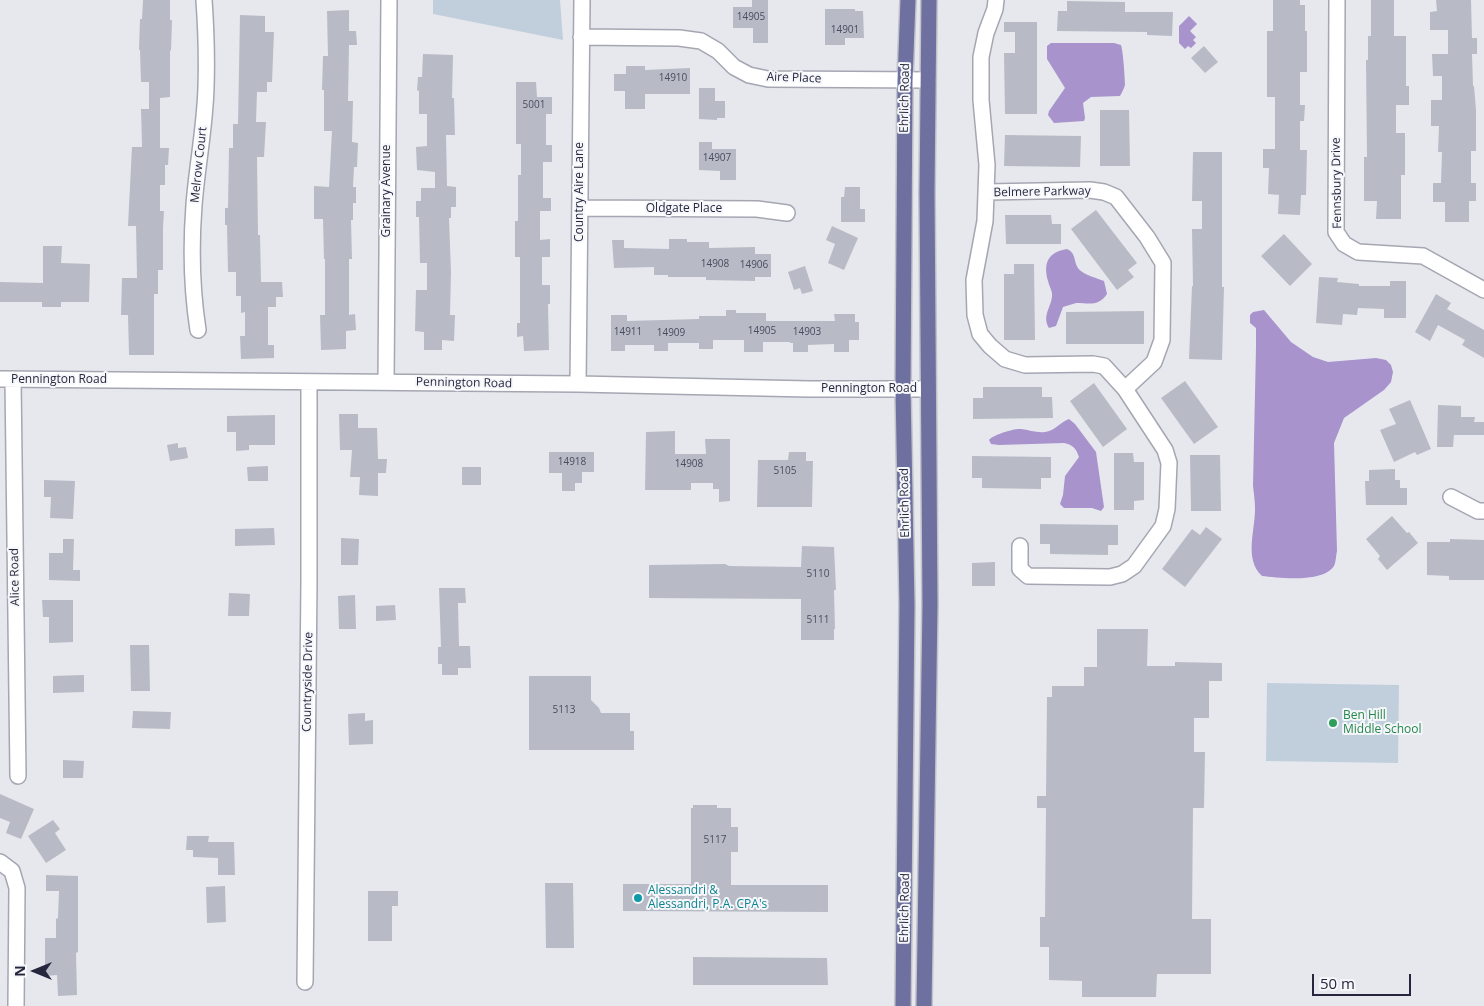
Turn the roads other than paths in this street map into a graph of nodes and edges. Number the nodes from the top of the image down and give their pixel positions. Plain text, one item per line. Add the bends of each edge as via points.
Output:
1 (204, 0) edge
2 (389, 0) edge
3 (582, 0) edge
4 (908, 0) edge
5 (929, 0) edge
6 (996, 0) edge
7 (1337, 0) edge
8 (581, 37) junction
9 (905, 80) junction
10 (928, 80) junction
11 (987, 192) junction
12 (581, 208) junction
13 (787, 213) dead end
14 (1484, 290) edge
15 (198, 330) dead end
16 (6, 379) edge
17 (309, 382) junction
18 (386, 382) junction
19 (578, 384) junction
20 (904, 389) junction
21 (928, 389) junction
22 (1125, 389) junction
23 (1451, 497) dead end
24 (1484, 511) edge
25 (1020, 546) dead end
26 (18, 776) dead end
27 (0, 862) edge
28 (305, 982) dead end
29 (16, 1006) edge
30 (903, 1006) edge
31 (924, 1006) edge

1 - 15 street, Melrow Court via 206,88 193,236
2 - 18 street, Grainary Avenue
3 - 8 street, Country Aire Lane
4 - 9 main road, Ehrlich Road
5 - 10 main road, Ehrlich Road
6 - 11 street, Belmere Parkway via 981,57
7 - 14 street, Fennsbury Drive via 1336,232 1344,244 1358,252 1423,256
8 - 9 street, Aire Place via 701,41 718,51 734,67 749,75 768,79
8 - 12 street, Country Aire Lane
9 - 10 street, Aire Place
9 - 20 main road, Ehrlich Road
10 - 21 main road, Ehrlich Road
11 - 22 street, Belmere Parkway via 974,280 975,315 980,334 1006,360 1025,365 1104,366
11 - 22 street, Belmere Parkway via 1104,192 1116,197 1147,237 1163,263 1162,340 1154,362
12 - 13 street, Oldgate Place via 757,209
12 - 19 street, Country Aire Lane
16 - 17 street, Pennington Road
16 - 26 street, Alice Road
17 - 18 street, Pennington Road
17 - 28 street, Countryside Drive
18 - 19 street, Pennington Road
19 - 20 street, Pennington Road
20 - 21 street, Pennington Road
20 - 30 main road, Ehrlich Road via 907,614
21 - 31 main road, Ehrlich Road via 930,605
22 - 25 street, Belmere Parkway via 1165,450 1169,463 1168,509 1163,526 1134,566 1110,577 1028,576 1020,569
23 - 24 street
27 - 29 street via 12,871 17,888

